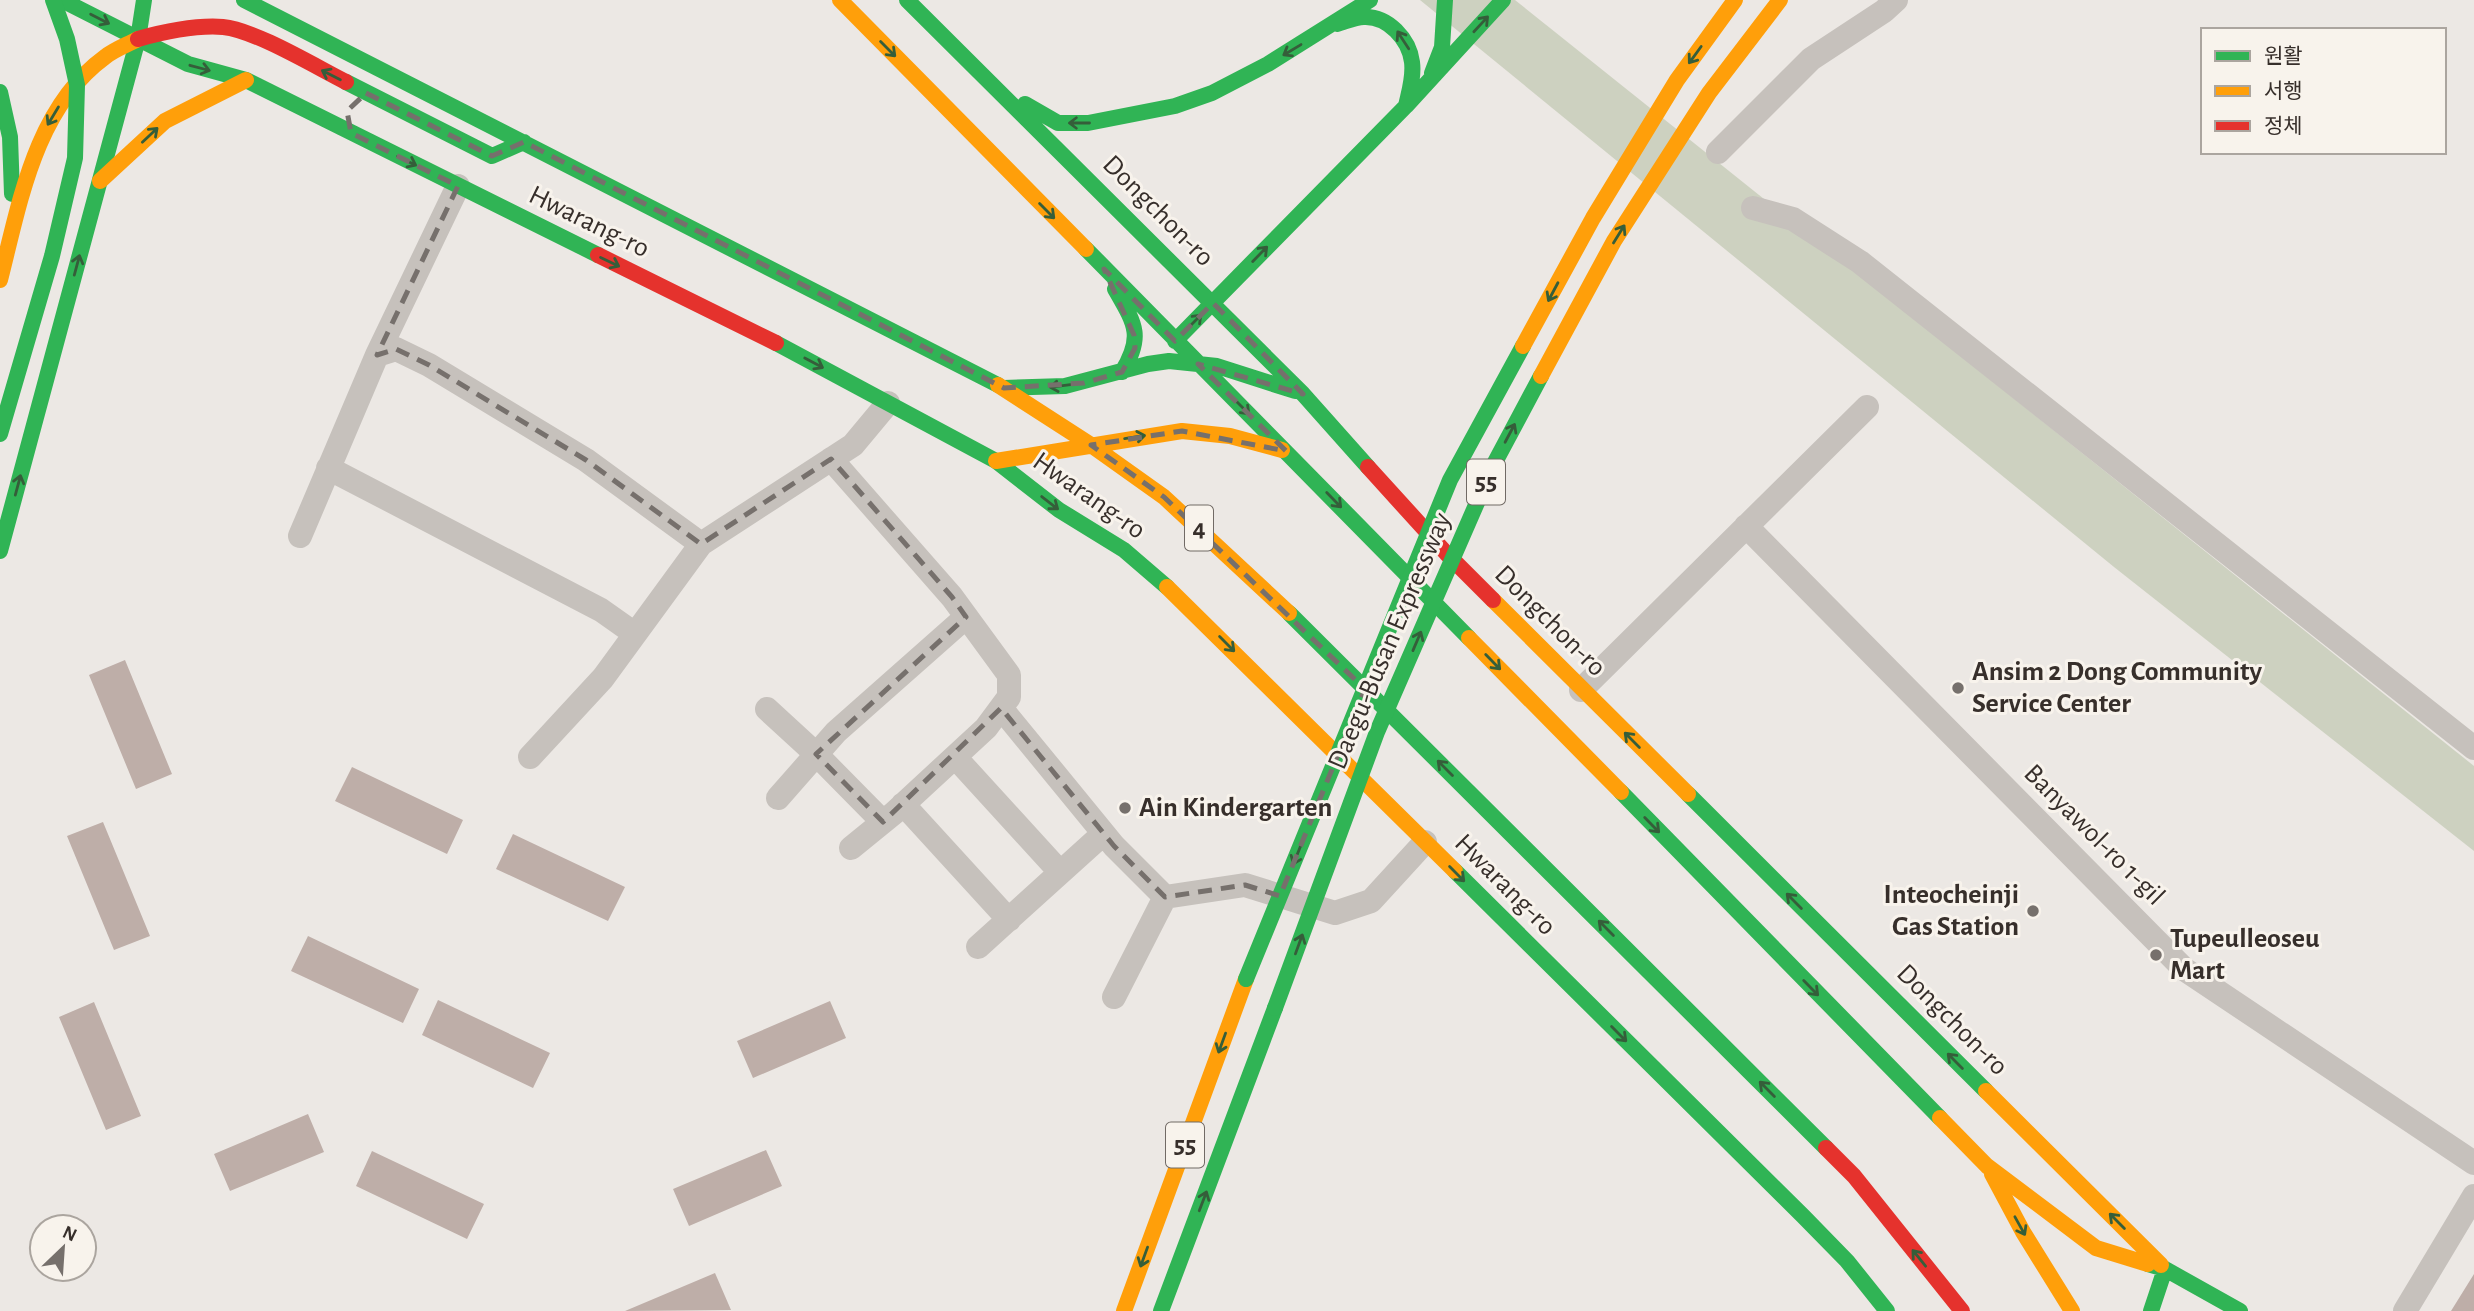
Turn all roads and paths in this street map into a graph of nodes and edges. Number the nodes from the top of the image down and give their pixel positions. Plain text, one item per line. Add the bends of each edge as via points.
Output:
1 (53, 0) edge
2 (62, 0) edge
3 (144, 0) edge
4 (244, 0) edge
5 (840, 0) edge
6 (907, 0) edge
7 (1370, 0) edge
8 (1445, 0) edge
9 (1503, 0) edge
10 (1735, 0) edge
11 (1780, 0) edge
12 (1896, 0) edge
13 (200, 10) dead end
14 (1330, 26) junction
15 (205, 28) junction
16 (138, 39) junction
17 (246, 80) junction
18 (1425, 84) junction
19 (993, 85) junction
20 (0, 92) edge
21 (355, 102) junction
22 (1406, 106) junction
23 (351, 133) junction
24 (524, 142) junction
25 (1718, 152) dead end
26 (100, 181) junction
27 (458, 186) junction
28 (1754, 208) dead end
29 (13, 228) junction
30 (1104, 269) junction
31 (0, 280) edge
32 (1213, 303) junction
33 (1175, 341) junction
34 (377, 355) junction
35 (1198, 364) junction
36 (1122, 372) junction
37 (1004, 388) junction
38 (1303, 394) junction
39 (888, 403) junction
40 (1867, 407) dead end
41 (0, 434) edge
42 (1091, 444) junction
43 (1286, 451) junction
44 (831, 459) junction
45 (996, 461) junction
46 (328, 468) junction
47 (1746, 526) junction
48 (300, 536) dead end
49 (701, 544) junction
50 (0, 551) edge
51 (966, 617) junction
52 (635, 634) junction
53 (1581, 690) junction
54 (1001, 708) junction
55 (766, 709) dead end
56 (2474, 748) edge
57 (816, 754) junction
58 (530, 757) dead end
59 (955, 757) junction
60 (778, 798) dead end
61 (903, 804) junction
62 (883, 822) junction
63 (1103, 834) junction
64 (1425, 842) junction
65 (851, 848) dead end
66 (1060, 872) junction
67 (1165, 897) junction
68 (1009, 920) junction
69 (978, 947) dead end
70 (1114, 997) dead end
71 (2474, 1163) edge
72 (1987, 1166) junction
73 (2474, 1196) edge
74 (2165, 1269) junction
75 (1882, 1308) edge
76 (1124, 1311) edge
77 (1161, 1311) edge
78 (1962, 1311) edge
79 (2072, 1311) edge
80 (2151, 1311) edge
81 (2239, 1311) edge
82 (2404, 1311) edge

1 - 41 main road, bridge via 77,85 75,158
2 -> 16 main road, Hwarang-ro
3 - 16 main road
4 - 24 main road, Hwarang-ro / 4
5 -> 30 main road
6 - 19 main road, Dongchon-ro
7 - 14 main road
8 - 18 main road via 1439,62
18 -> 9 main road
10 -> 76 main road, Daegu-Busan Expressway / 55, bridge via 1677,80 1592,218 1450,481 1246,979
77 -> 11 main road, Daegu-Busan Expressway / 55, bridge via 1377,732 1493,466 1614,242 1709,93
12 - 25 street via 1811,59
13 - 15 main road
14 -> 19 main road via 1212,93 1133,116 1058,122
22 -> 14 main road via 1412,72 1403,37 1377,19 1362,17
15 - 16 main road
15 - 17 main road
21 -> 15 main road via 260,39 224,27
16 -> 17 main road, Hwarang-ro via 188,64
16 - 26 main road
16 -> 29 main road via 102,59 66,94 41,137
17 - 23 main road, Hwarang-ro
26 -> 17 main road via 165,121
18 - 22 main road
19 - 32 main road, Dongchon-ro
20 - 29 main road via 10,137
21 - 23 main road
21 - 24 main road via 492,156
32 -> 22 main road
23 -> 27 main road, Hwarang-ro
24 - 37 main road, Hwarang-ro / 4
50 -> 26 main road
27 - 34 street
27 -> 39 main road, Hwarang-ro
28 - 56 street via 1793,219 1860,262
29 - 31 main road
30 - 33 main road
30 - 36 main road via 1134,335 1135,348
33 -> 32 main road
32 - 38 main road, Dongchon-ro
33 - 35 main road
34 - 46 street
34 - 49 street via 396,349 429,365 586,460
35 - 36 main road via 1168,361
35 - 38 main road via 1250,374
35 -> 43 main road
36 -> 37 main road via 1084,383 1032,390
37 - 42 main road, Hwarang-ro / 4
38 - 53 main road, Dongchon-ro via 1446,553
39 - 44 street via 853,445
39 - 45 main road, Hwarang-ro
40 - 47 street
42 -> 43 main road via 1182,430 1230,436
42 - 45 main road
78 -> 42 main road, Hwarang-ro / 4 via 1854,1176 1593,915 1264,589 1164,497
43 -> 72 main road
44 - 49 street
44 - 51 street
45 -> 64 main road, Hwarang-ro via 1059,510 1124,550 1181,599
46 - 48 street
46 - 52 street via 601,610
47 - 53 street
47 - 71 street, Banyawol-ro 1-gil via 2184,969
49 - 52 street
51 - 54 street via 1009,675 1009,698
51 - 57 street
52 - 58 street via 603,678
74 -> 53 main road, Dongchon-ro
54 - 59 street
54 - 63 street
55 - 57 street
57 - 60 street
57 - 62 street
59 - 61 street
59 - 66 street
61 - 62 street
61 - 68 street
62 - 65 street
63 - 66 street
63 - 67 street
64 - 67 street via 1371,901 1335,913 1245,885
64 -> 75 main road, Hwarang-ro via 1803,1216 1847,1261
66 - 68 street
67 - 70 street
68 - 69 street
72 - 74 main road via 2096,1248
72 -> 79 main road
73 - 82 street
74 - 80 main road
74 - 81 main road

